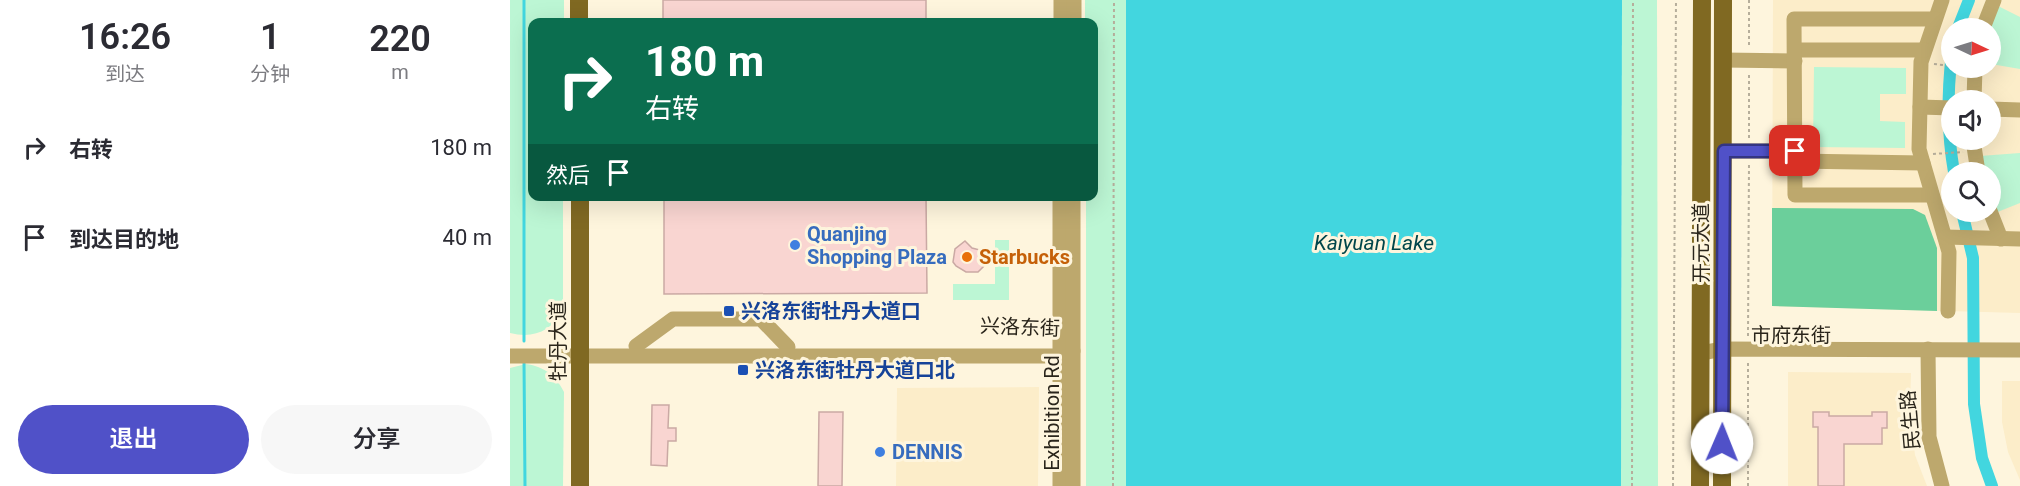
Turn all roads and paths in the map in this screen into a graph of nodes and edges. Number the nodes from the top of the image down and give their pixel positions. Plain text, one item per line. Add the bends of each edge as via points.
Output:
1 (579, 0) edge
2 (1061, 0) edge
3 (1074, 0) edge
4 (1114, 0) edge
5 (1633, 0) edge
6 (1676, 0) edge
7 (1702, 0) edge
8 (1723, 0) edge
9 (1749, 0) edge
10 (1942, 0) edge
11 (1994, 0) edge
12 (579, 18) edge
13 (1061, 18) edge
14 (1074, 18) edge
15 (1987, 18) edge
16 (1935, 19) junction
17 (1795, 55) junction
18 (1926, 56) junction
19 (1723, 60) junction
20 (1749, 61) junction
21 (1941, 62) edge
22 (1922, 107) junction
23 (1941, 108) edge
24 (2001, 109) edge
25 (2020, 110) edge
26 (1955, 150) edge
27 (1724, 151) junction
28 (1749, 151) junction
29 (1795, 156) junction
30 (1925, 159) junction
31 (1932, 195) junction
32 (580, 201) edge
33 (1060, 201) edge
34 (1073, 201) edge
35 (1993, 222) edge
36 (1945, 237) junction
37 (1997, 238) junction
38 (2020, 239) edge
39 (1948, 311) dead end
40 (510, 346) edge
41 (636, 346) junction
42 (788, 347) junction
43 (2020, 350) edge
44 (580, 351) junction
45 (1064, 351) junction
46 (1929, 352) junction
47 (1701, 353) junction
48 (1723, 353) junction
49 (1748, 353) junction
50 (1997, 353) junction
51 (510, 356) edge
52 (2020, 357) edge
53 (580, 486) edge
54 (1060, 486) edge
55 (1073, 486) edge
56 (1113, 486) edge
57 (1632, 486) edge
58 (1673, 486) edge
59 (1700, 486) edge
60 (1722, 486) edge
61 (1748, 486) edge
62 (1942, 486) edge

1 - 12 main road
2 - 13 street
3 - 14 street
4 - 56 path
5 - 57 path
6 - 58 path
7 - 47 main road, 开元大道
8 - 19 main road, 开元大道
9 - 20 path
10 - 16 street
11 - 15 street
16 - 17 street via 1794,19
16 - 18 street
17 - 18 street
17 - 20 street
17 - 29 street
18 - 21 path
18 - 22 street via 1921,62
19 - 20 street
19 - 27 main road, 开元大道
20 - 28 path
22 - 23 street
22 - 30 street via 1919,149
24 - 25 street
26 - 30 path
27 - 28 street
27 - 48 main road, 开元大道
28 - 29 street
28 - 49 path
29 - 30 street
29 - 31 street via 1795,195
30 - 31 street
31 - 36 street
32 - 44 main road, 牡丹大道
33 - 45 street, Exhibition Rd
34 - 45 street, Exhibition Rd
35 - 37 street
36 - 37 street
36 - 39 street via 1949,252
37 - 38 street
40 - 44 street, 兴洛东街
41 - 42 street, 兴洛东街
41 - 42 street via 673,319 761,319
41 - 44 street, 兴洛东街
42 - 45 street, 兴洛东街
43 - 50 street, 市府东街
44 - 45 street, 兴洛东街
44 - 51 street, 兴洛东街
44 - 53 main road, 牡丹大道
45 - 54 street, Exhibition Rd
45 - 55 street, Exhibition Rd
46 - 49 street, 市府东街
46 - 50 street, 市府东街
46 - 62 street, 民生路 via 1929,437
47 - 48 street, 市府东街
47 - 59 main road, 开元大道
48 - 49 street, 市府东街
48 - 60 main road, 开元大道
49 - 61 path
50 - 52 street, 市府东街

